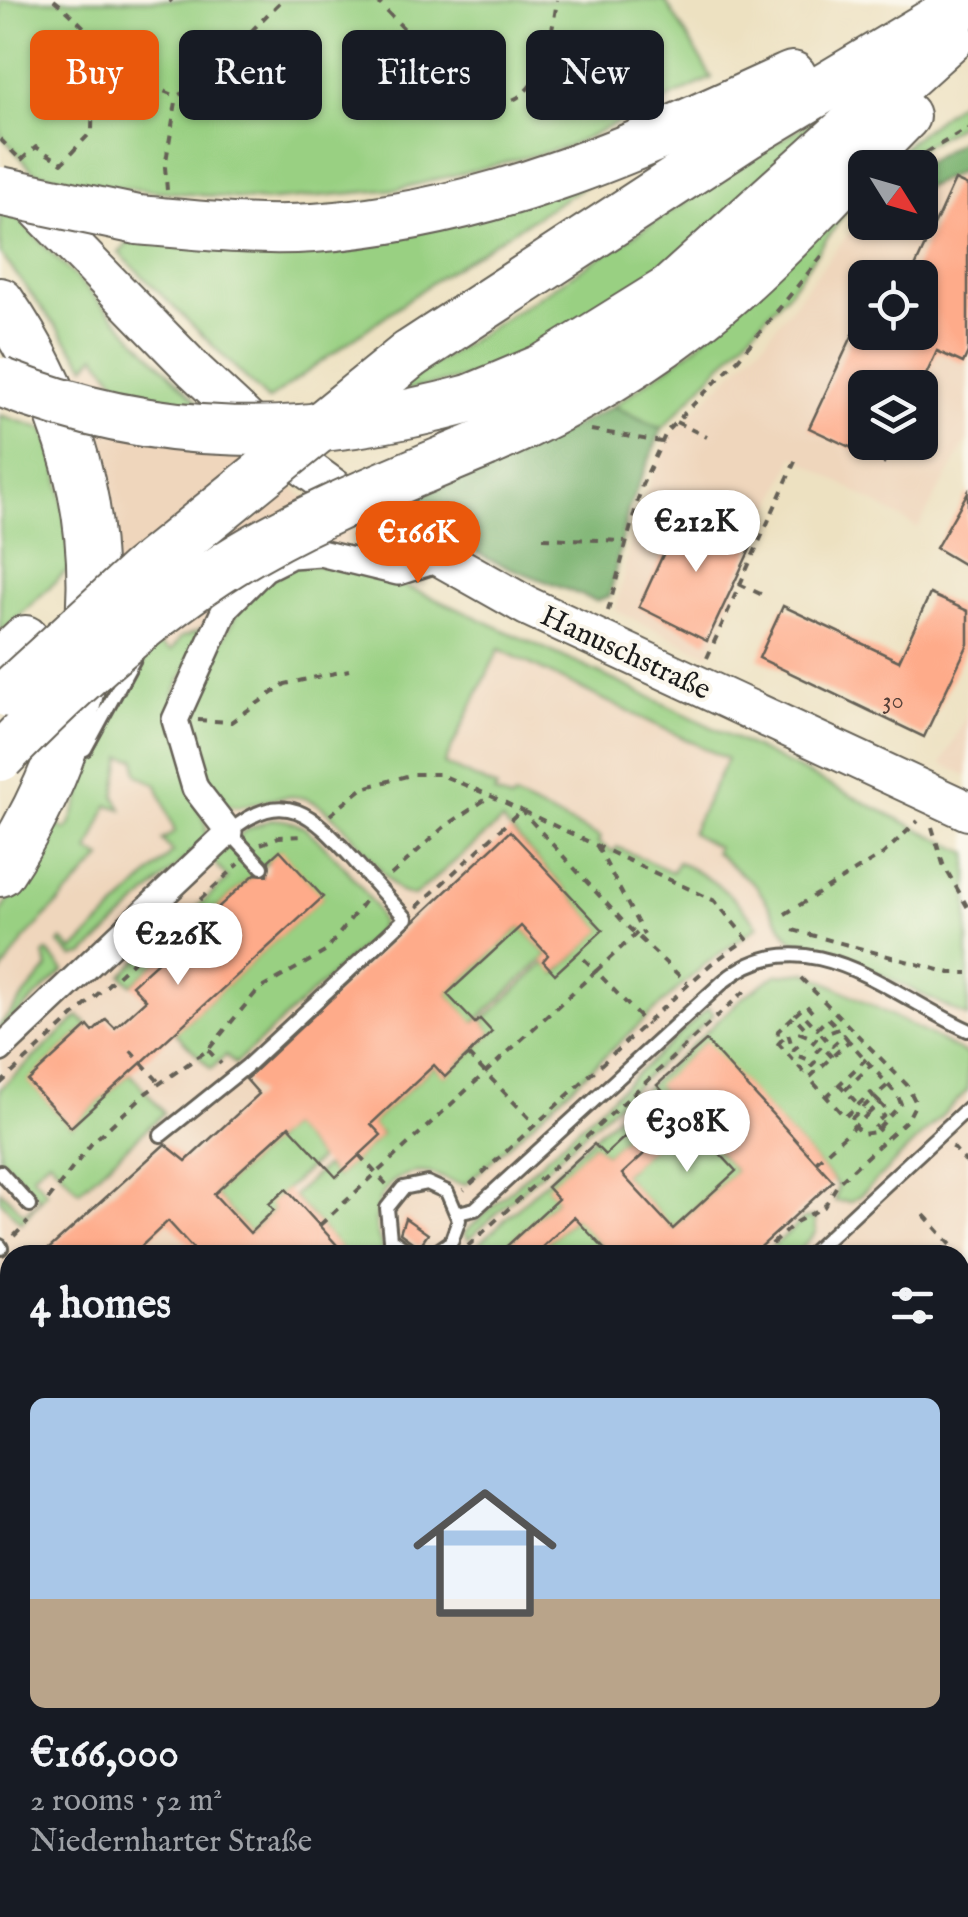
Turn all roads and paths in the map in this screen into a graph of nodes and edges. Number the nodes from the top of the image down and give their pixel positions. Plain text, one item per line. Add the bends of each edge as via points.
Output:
1 (54, 0) edge
2 (284, 0) edge
3 (376, 0) edge
4 (556, 0) edge
5 (918, 0) edge
6 (968, 2) edge
7 (968, 22) edge
8 (88, 30) edge
9 (968, 56) edge
10 (792, 76) junction
11 (159, 87) edge
12 (177, 96) junction
13 (92, 120) edge
14 (968, 128) edge
15 (931, 150) edge
16 (7, 173) edge
17 (153, 209) junction
18 (834, 240) dead end
19 (0, 302) edge
20 (402, 344) junction
21 (0, 382) edge
22 (676, 422) junction
23 (590, 430) dead end
24 (707, 437) dead end
25 (662, 443) junction
26 (798, 457) dead end
27 (543, 538) dead end
28 (625, 541) junction
29 (439, 559) junction
30 (740, 584) junction
31 (768, 597) dead end
32 (185, 611) dead end
33 (604, 621) dead end
34 (704, 665) dead end
35 (349, 670) dead end
36 (8, 675) edge
37 (175, 720) junction
38 (0, 757) edge
39 (80, 758) dead end
40 (60, 796) dead end
41 (490, 796) junction
42 (520, 810) junction
43 (968, 810) edge
44 (330, 815) dead end
45 (918, 821) dead end
46 (932, 827) dead end
47 (229, 832) junction
48 (311, 832) dead end
49 (39, 836) dead end
50 (597, 846) junction
51 (250, 854) junction
52 (262, 867) dead end
53 (13, 870) edge
54 (391, 875) dead end
55 (367, 898) dead end
56 (968, 908) edge
57 (786, 914) dead end
58 (406, 918) junction
59 (794, 930) dead end
60 (637, 933) junction
61 (646, 940) junction
62 (578, 953) dead end
63 (806, 969) dead end
64 (596, 971) junction
65 (968, 974) edge
66 (760, 979) dead end
67 (689, 984) junction
68 (794, 1016) junction
69 (646, 1024) junction
70 (968, 1030) edge
71 (661, 1039) junction
72 (849, 1041) junction
73 (778, 1044) junction
74 (811, 1045) junction
75 (0, 1048) edge
76 (208, 1050) junction
77 (805, 1050) junction
78 (131, 1051) dead end
79 (468, 1055) dead end
80 (799, 1056) junction
81 (832, 1057) junction
82 (866, 1059) junction
83 (793, 1061) junction
84 (871, 1065) junction
85 (224, 1067) dead end
86 (486, 1072) junction
87 (804, 1073) junction
88 (809, 1078) junction
89 (159, 1082) junction
90 (0, 1084) edge
91 (839, 1084) junction
92 (888, 1084) junction
93 (845, 1090) junction
94 (826, 1097) junction
95 (874, 1098) junction
96 (880, 1103) junction
97 (858, 1104) junction
98 (968, 1108) edge
99 (535, 1124) junction
100 (878, 1129) junction
101 (161, 1135) dead end
102 (887, 1138) junction
103 (550, 1140) junction
104 (952, 1146) dead end
105 (359, 1155) dead end
106 (565, 1158) junction
107 (816, 1162) dead end
108 (968, 1164) edge
109 (0, 1172) edge
110 (376, 1173) junction
111 (396, 1194) junction
112 (46, 1202) dead end
113 (455, 1207) junction
114 (34, 1209) joint
115 (924, 1215) dead end
116 (27, 1223) dead end
117 (320, 1225) dead end
118 (396, 1245) edge
119 (447, 1245) edge
120 (469, 1245) edge
121 (771, 1245) edge
122 (821, 1245) edge
123 (951, 1245) edge

1 - 8 path
2 - 12 path via 197,86
3 - 4 path via 470,88 503,102 534,81
5 - 10 highway
6 - 20 highway
7 - 21 highway, bridge via 670,290 546,367 470,399 343,428 224,432 114,418
9 - 38 highway, bridge via 716,303 616,377 228,564 112,652
10 - 17 highway via 609,158 477,204 312,228
10 - 20 highway
11 - 12 path
12 - 17 path
13 - 16 path via 92,130 62,163 36,147
14 - 15 path
16 - 17 highway, bridge
16 - 29 street, Hanuschstraße via 273,444
18 - 22 path via 787,303
19 - 53 highway via 63,414 93,563 90,641 72,716
20 - 36 highway via 136,538
22 - 24 path
22 - 25 path
23 - 25 path
25 - 28 path
26 - 30 path
27 - 28 path
28 - 33 path
29 - 37 street via 398,572 320,553 291,555 242,586 214,614
29 - 43 street, Hanuschstraße via 526,606
30 - 31 path
30 - 34 path
32 - 39 lane via 144,643
35 - 37 path via 284,684 232,722
37 - 47 street via 195,788
40 - 49 lane
41 - 42 path
41 - 44 path via 438,774 414,774 362,788
41 - 54 path
42 - 50 path
42 - 58 path
42 - 60 path
45 - 57 path via 883,854
46 - 56 path
47 - 51 lane
47 - 58 lane via 261,811 300,810
47 - 75 street
48 - 51 path via 270,839
50 - 61 path
50 - 67 path via 720,904 747,939
51 - 52 lane
51 - 90 path
55 - 76 path via 325,952 258,990
58 - 101 lane via 240,1072
59 - 65 path
60 - 61 path
60 - 64 path
61 - 67 path
62 - 64 path
63 - 102 path via 789,969 911,1090 912,1114
64 - 69 path
64 - 86 path
66 - 106 path
67 - 69 path
68 - 72 path via 806,1005 817,1029 828,1018 838,1029 822,1035 832,1046 844,1036
68 - 73 path via 778,1031
68 - 74 path via 805,1028 800,1033 816,1040
69 - 71 path
69 - 99 path
70 - 71 lane via 836,963 787,952 744,964
71 - 103 lane
72 - 81 path
72 - 82 path
73 - 77 path via 788,1034 793,1050 799,1044
73 - 83 path
74 - 77 path
74 - 81 path
76 - 85 path
76 - 89 path
77 - 80 path
78 - 89 path
79 - 86 path
80 - 83 path
80 - 87 path via 815,1062
81 - 88 path
82 - 84 path
82 - 91 path
83 - 87 path
84 - 92 path
84 - 93 path
86 - 99 path
86 - 110 path
87 - 88 path
88 - 94 path
89 - 112 path via 74,1161
91 - 93 path
91 - 94 path
92 - 95 path
92 - 100 path via 901,1106
93 - 97 path
94 - 97 path via 844,1117
95 - 96 path
95 - 97 path via 870,1093
95 - 100 path via 849,1121 865,1135
96 - 100 path via 888,1112 874,1125
96 - 107 path, bridge
98 - 122 lane
99 - 103 path
99 - 113 path
100 - 102 path
102 - 121 path via 839,1182 824,1207
103 - 106 path
103 - 113 lane via 475,1210
104 - 108 path
105 - 110 path
106 - 120 path
109 - 114 lane
110 - 111 path
110 - 117 path
111 - 113 lane via 427,1183
111 - 118 lane via 386,1230
113 - 119 lane
114 - 116 path
115 - 123 path

